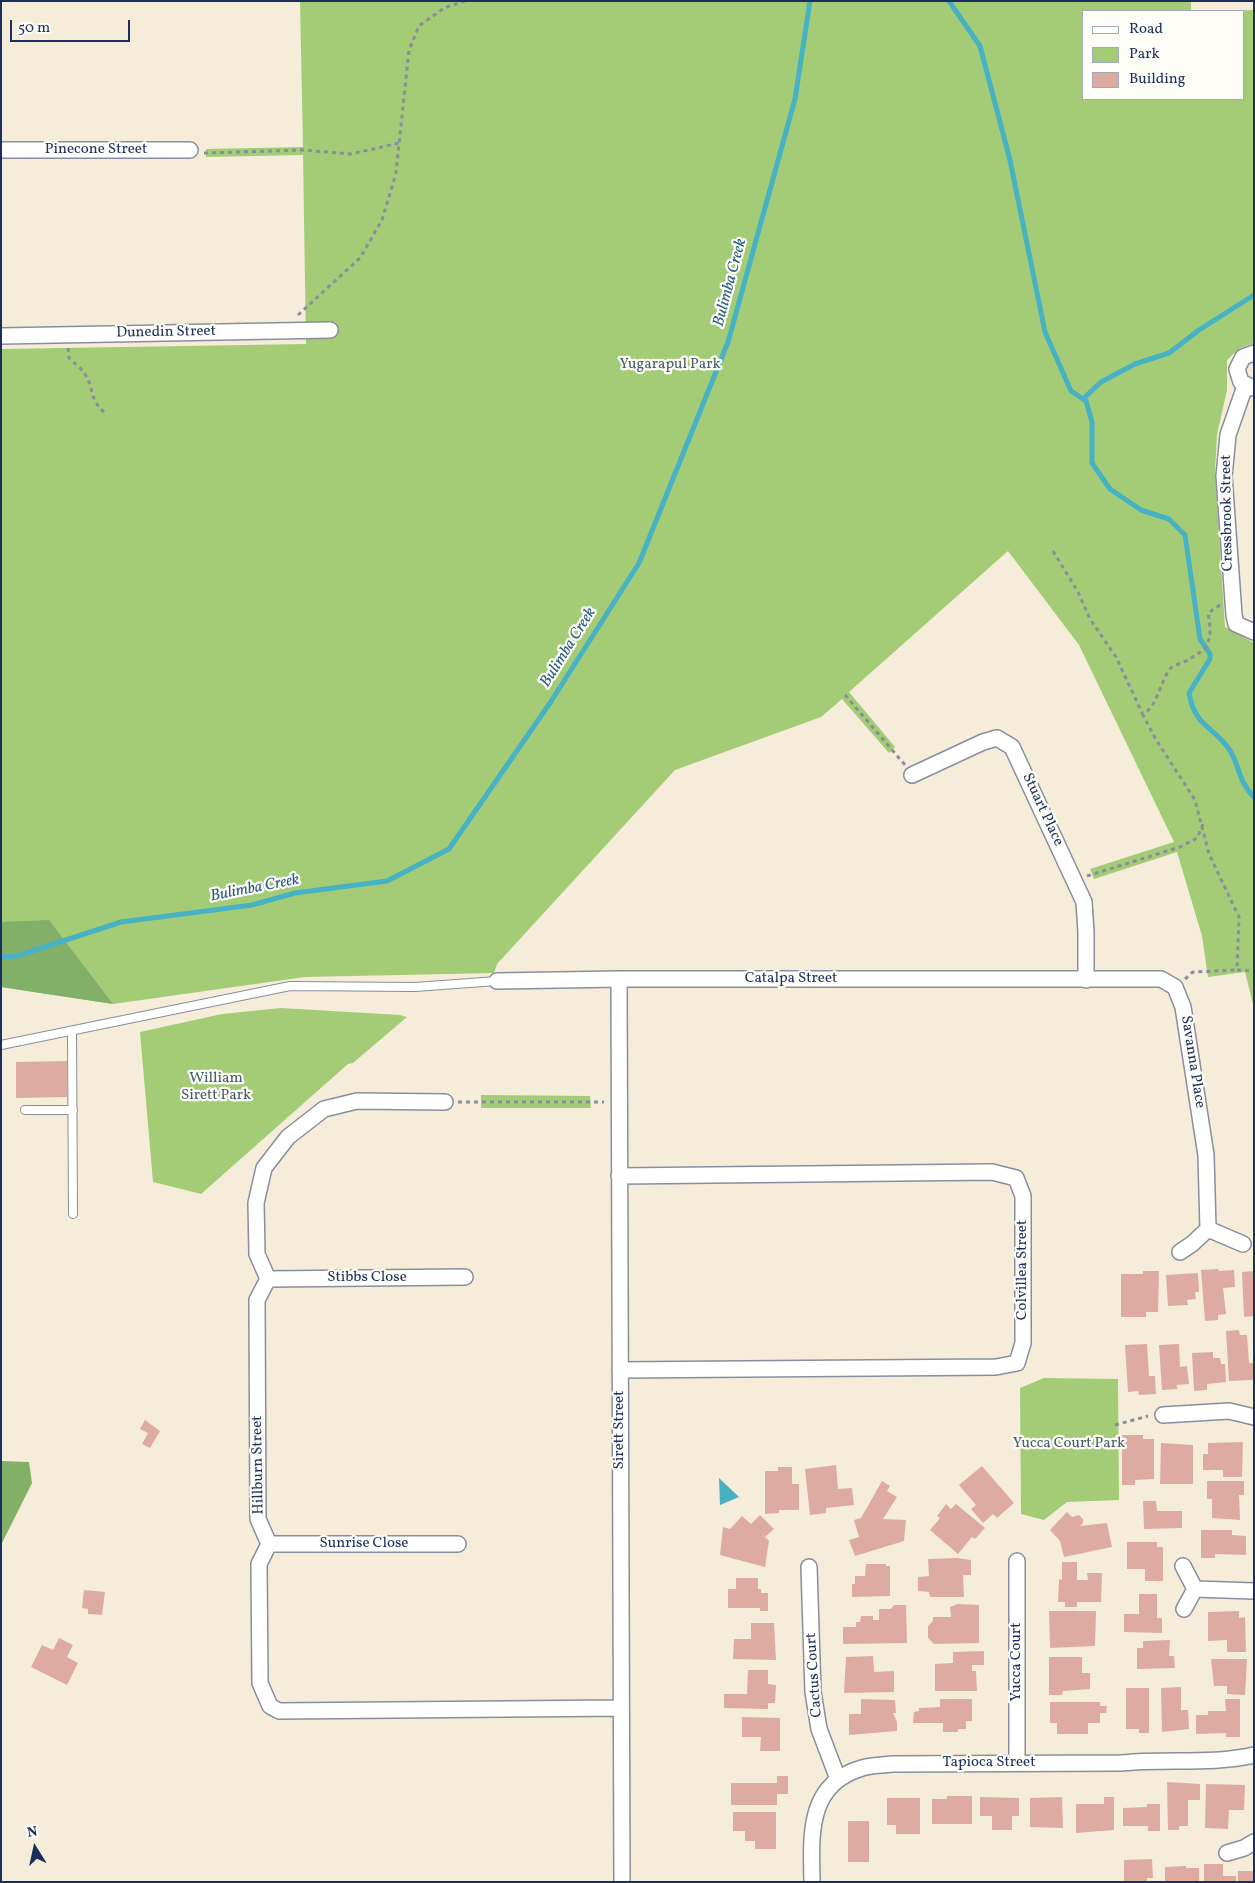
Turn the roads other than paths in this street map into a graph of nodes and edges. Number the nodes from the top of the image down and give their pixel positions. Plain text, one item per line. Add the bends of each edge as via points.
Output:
1 (1, 150) edge
2 (190, 150) road end
3 (330, 330) dead end
4 (1, 336) edge
5 (1254, 353) edge
6 (1249, 387) edge
7 (1254, 632) edge
8 (912, 775) road end
9 (619, 979) junction
10 (1086, 980) junction
11 (497, 982) joint
12 (72, 1030) junction
13 (1, 1045) edge
14 (445, 1102) road end
15 (25, 1110) dead end
16 (73, 1110) junction
17 (619, 1176) junction
18 (73, 1214) dead end
19 (1208, 1229) junction
20 (1243, 1244) dead end
21 (1180, 1252) dead end
22 (268, 1278) junction
23 (466, 1278) dead end
24 (620, 1370) junction
25 (1163, 1415) road end
26 (1254, 1417) edge
27 (269, 1544) junction
28 (458, 1544) dead end
29 (1017, 1561) dead end
30 (1183, 1566) dead end
31 (809, 1567) dead end
32 (1195, 1589) junction
33 (1254, 1590) edge
34 (1184, 1609) dead end
35 (621, 1708) junction
36 (1254, 1755) edge
37 (1017, 1763) junction
38 (838, 1779) junction
39 (1254, 1842) edge
40 (1226, 1854) dead end
41 (622, 1882) edge
42 (812, 1882) edge

1 - 2 street, Pinecone Street
3 - 4 street, Dunedin Street
5 - 6 street via 1243,357 1238,364 1237,374
6 - 7 street, Cressbrook Street via 1228,435 1224,476 1231,598 1236,624
8 - 10 street, Stuart Place via 983,742 997,738 1012,746 1084,902
9 - 10 street, Catalpa Street
9 - 11 street, Catalpa Street
9 - 17 street, Sirett Street
10 - 19 street, Savanna Place via 1162,979 1175,987 1183,1007 1206,1155
11 - 12 lane via 415,987 290,986
12 - 13 lane
12 - 16 lane
14 - 22 street via 357,1101 324,1109 288,1137 264,1168 256,1203 257,1254
15 - 16 lane
16 - 18 lane
17 - 24 street, Sirett Street
17 - 24 street, Colvillea Street via 992,1172 1016,1178 1023,1196 1023,1343 1017,1363 996,1367
19 - 20 street
19 - 21 street
22 - 23 street, Stibbs Close
22 - 27 street, Hillburn Street via 257,1300 257,1310 258,1519
24 - 35 street, Sirett Street
25 - 26 street via 1229,1411
27 - 28 street, Sunrise Close
27 - 35 street via 259,1564 260,1683 270,1706 279,1711
29 - 37 street, Yucca Court
30 - 32 street
31 - 38 street, Cactus Court via 813,1692 819,1729
32 - 33 street
32 - 34 street
35 - 41 street, Sirett Street
36 - 37 street, Tapioca Street via 1236,1759 1152,1759 1121,1763
37 - 38 street, Tapioca Street via 893,1764 862,1767
38 - 42 street, Tapioca Street via 823,1795 814,1814
39 - 40 street

